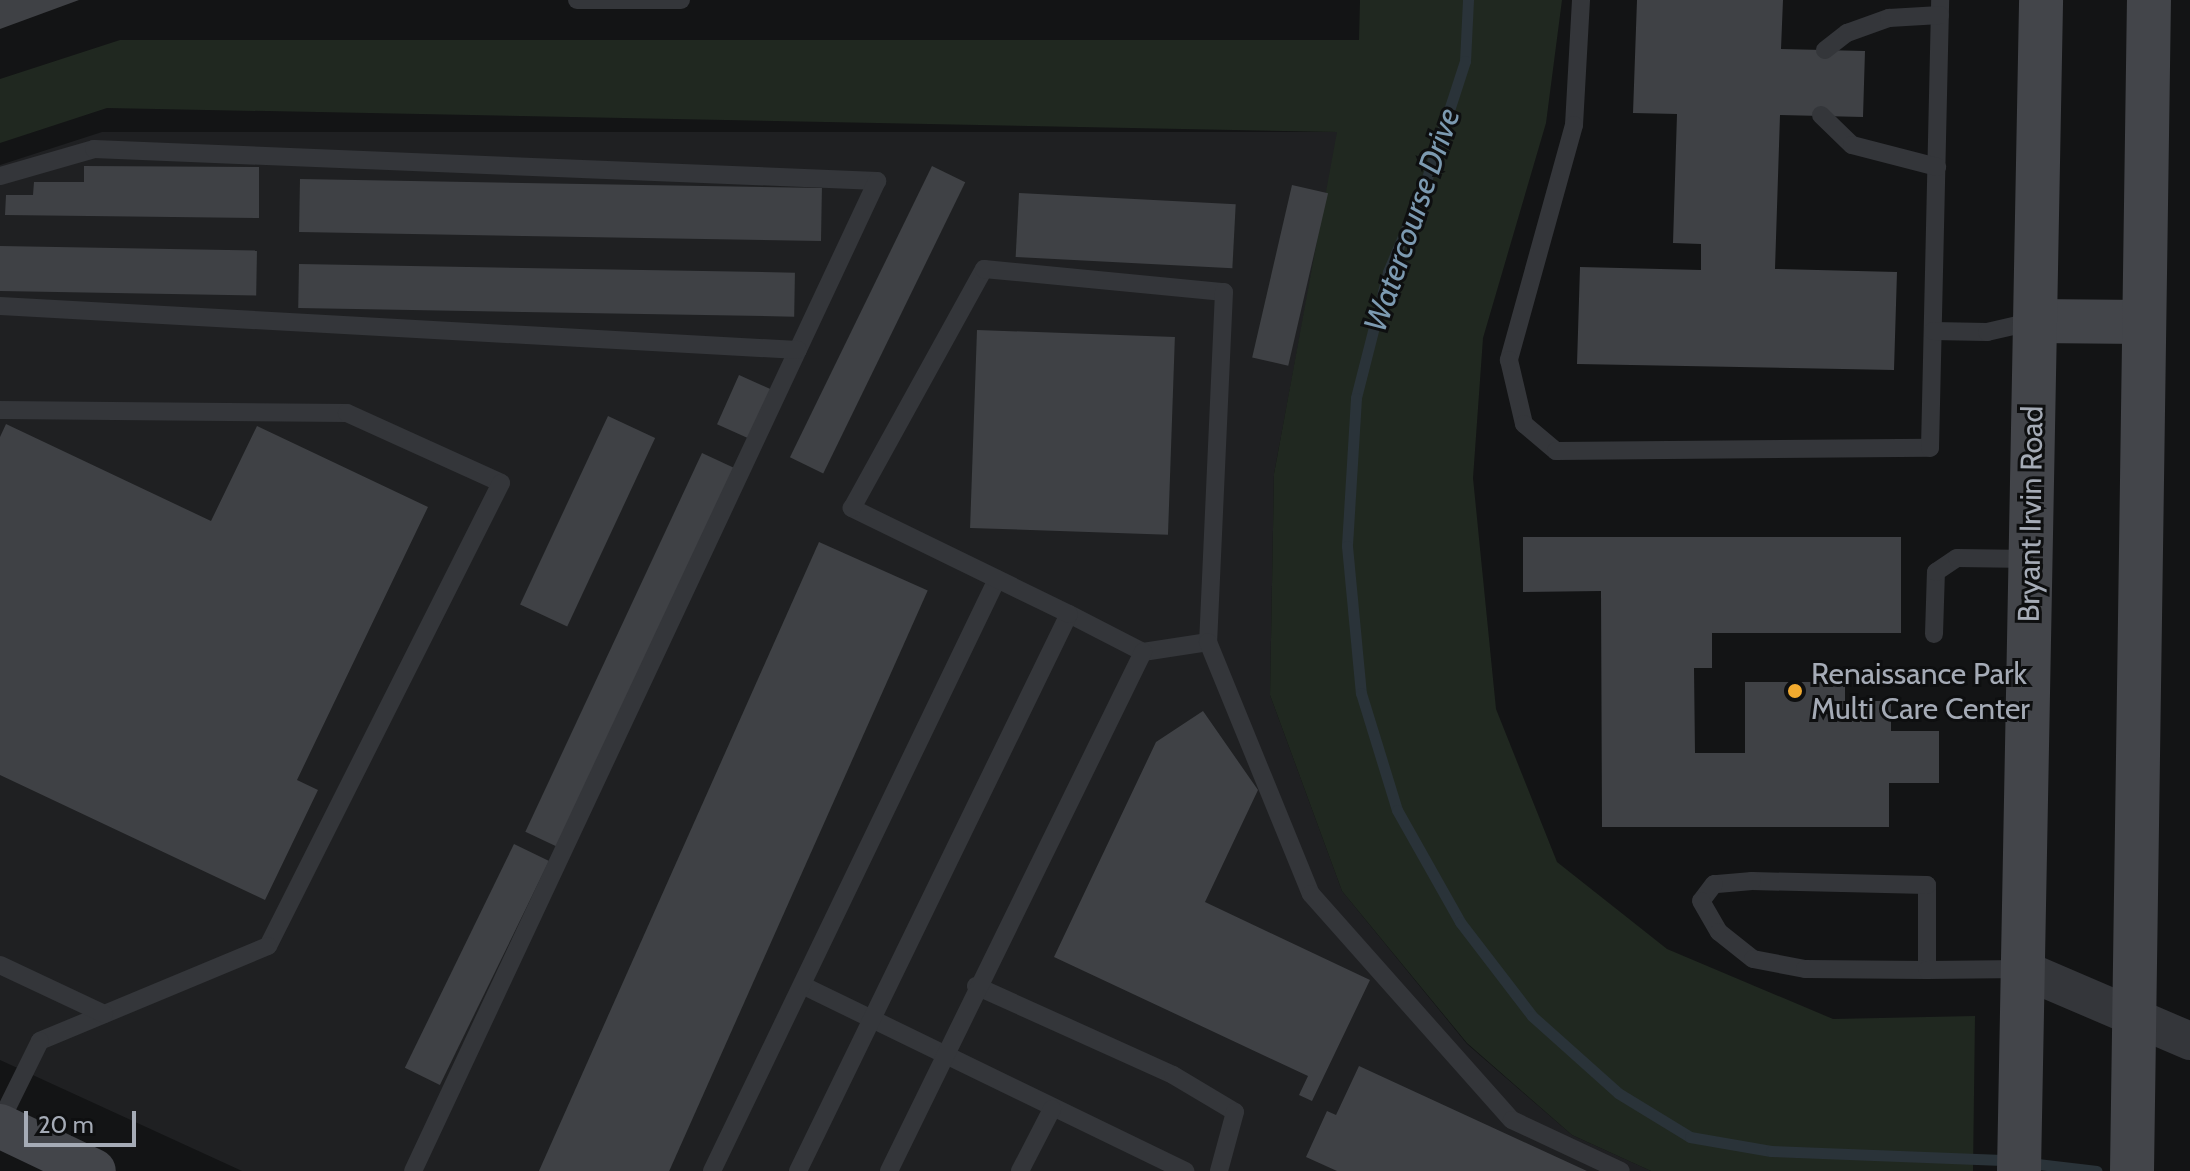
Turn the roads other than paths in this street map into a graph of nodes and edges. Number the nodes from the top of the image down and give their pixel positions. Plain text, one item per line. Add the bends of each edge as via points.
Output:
1 (577, 0) edge
2 (585, 0) edge
3 (671, 0) edge
4 (681, 0) edge
5 (1581, 0) edge
6 (2041, 0) edge
7 (2149, 0) edge
8 (1940, 8) edge
9 (1825, 50) dead end
10 (1821, 115) dead end
11 (1937, 167) junction
12 (0, 176) edge
13 (0, 306) edge
14 (2035, 321) junction
15 (2143, 322) junction
16 (1933, 331) junction
17 (798, 350) junction
18 (0, 410) edge
19 (2031, 559) junction
20 (997, 579) junction
21 (1069, 614) junction
22 (1934, 634) dead end
23 (1208, 642) junction
24 (1143, 652) junction
25 (0, 965) edge
26 (2022, 969) junction
27 (1927, 970) junction
28 (804, 986) junction
29 (976, 986) junction
30 (104, 1014) junction
31 (2132, 1017) junction
32 (872, 1019) junction
33 (2190, 1041) edge
34 (942, 1054) junction
35 (1052, 1109) junction
36 (0, 1124) edge
37 (94, 1171) edge
38 (413, 1171) edge
39 (712, 1171) edge
40 (798, 1171) edge
41 (889, 1171) edge
42 (1020, 1171) edge
43 (1185, 1171) edge
44 (1219, 1171) edge
45 (1621, 1171) edge
46 (2019, 1171) edge
47 (2132, 1171) edge

1 - 2 lane
2 - 3 lane
3 - 4 lane
5 - 16 lane via 1574,125 1509,360 1524,424 1556,451 1930,448
6 - 14 main road, Bryant Irvin Road
7 - 15 main road
8 - 9 lane via 1847,33
8 - 11 lane
10 - 11 lane via 1852,145
11 - 16 lane
12 - 17 lane via 94,149 877,181
13 - 17 lane
14 - 15 main road
14 - 16 lane via 1987,332
14 - 19 main road, Bryant Irvin Road
15 - 31 main road
17 - 38 lane
18 - 30 lane via 347,413 501,483 268,946
19 - 22 lane via 1957,558 1942,567 1933,580
19 - 26 main road, Bryant Irvin Road
20 - 21 lane
20 - 23 lane via 852,508 984,269 1224,292
20 - 28 lane
21 - 24 lane
21 - 32 lane
23 - 24 lane
23 - 45 lane via 1311,894 1512,1120
24 - 29 lane
25 - 30 lane
26 - 27 lane
26 - 31 street
26 - 46 main road, Bryant Irvin Road
27 - 27 lane via 1805,969 1753,959 1719,932 1701,901 1714,884 1752,881 1927,885
28 - 32 lane
28 - 39 lane
29 - 34 lane
29 - 44 lane via 1173,1075 1235,1112
30 - 36 lane via 40,1041
31 - 33 street
31 - 47 main road
32 - 34 lane
32 - 40 lane
34 - 35 lane
34 - 41 lane
35 - 42 lane
35 - 43 lane
36 - 37 main road

